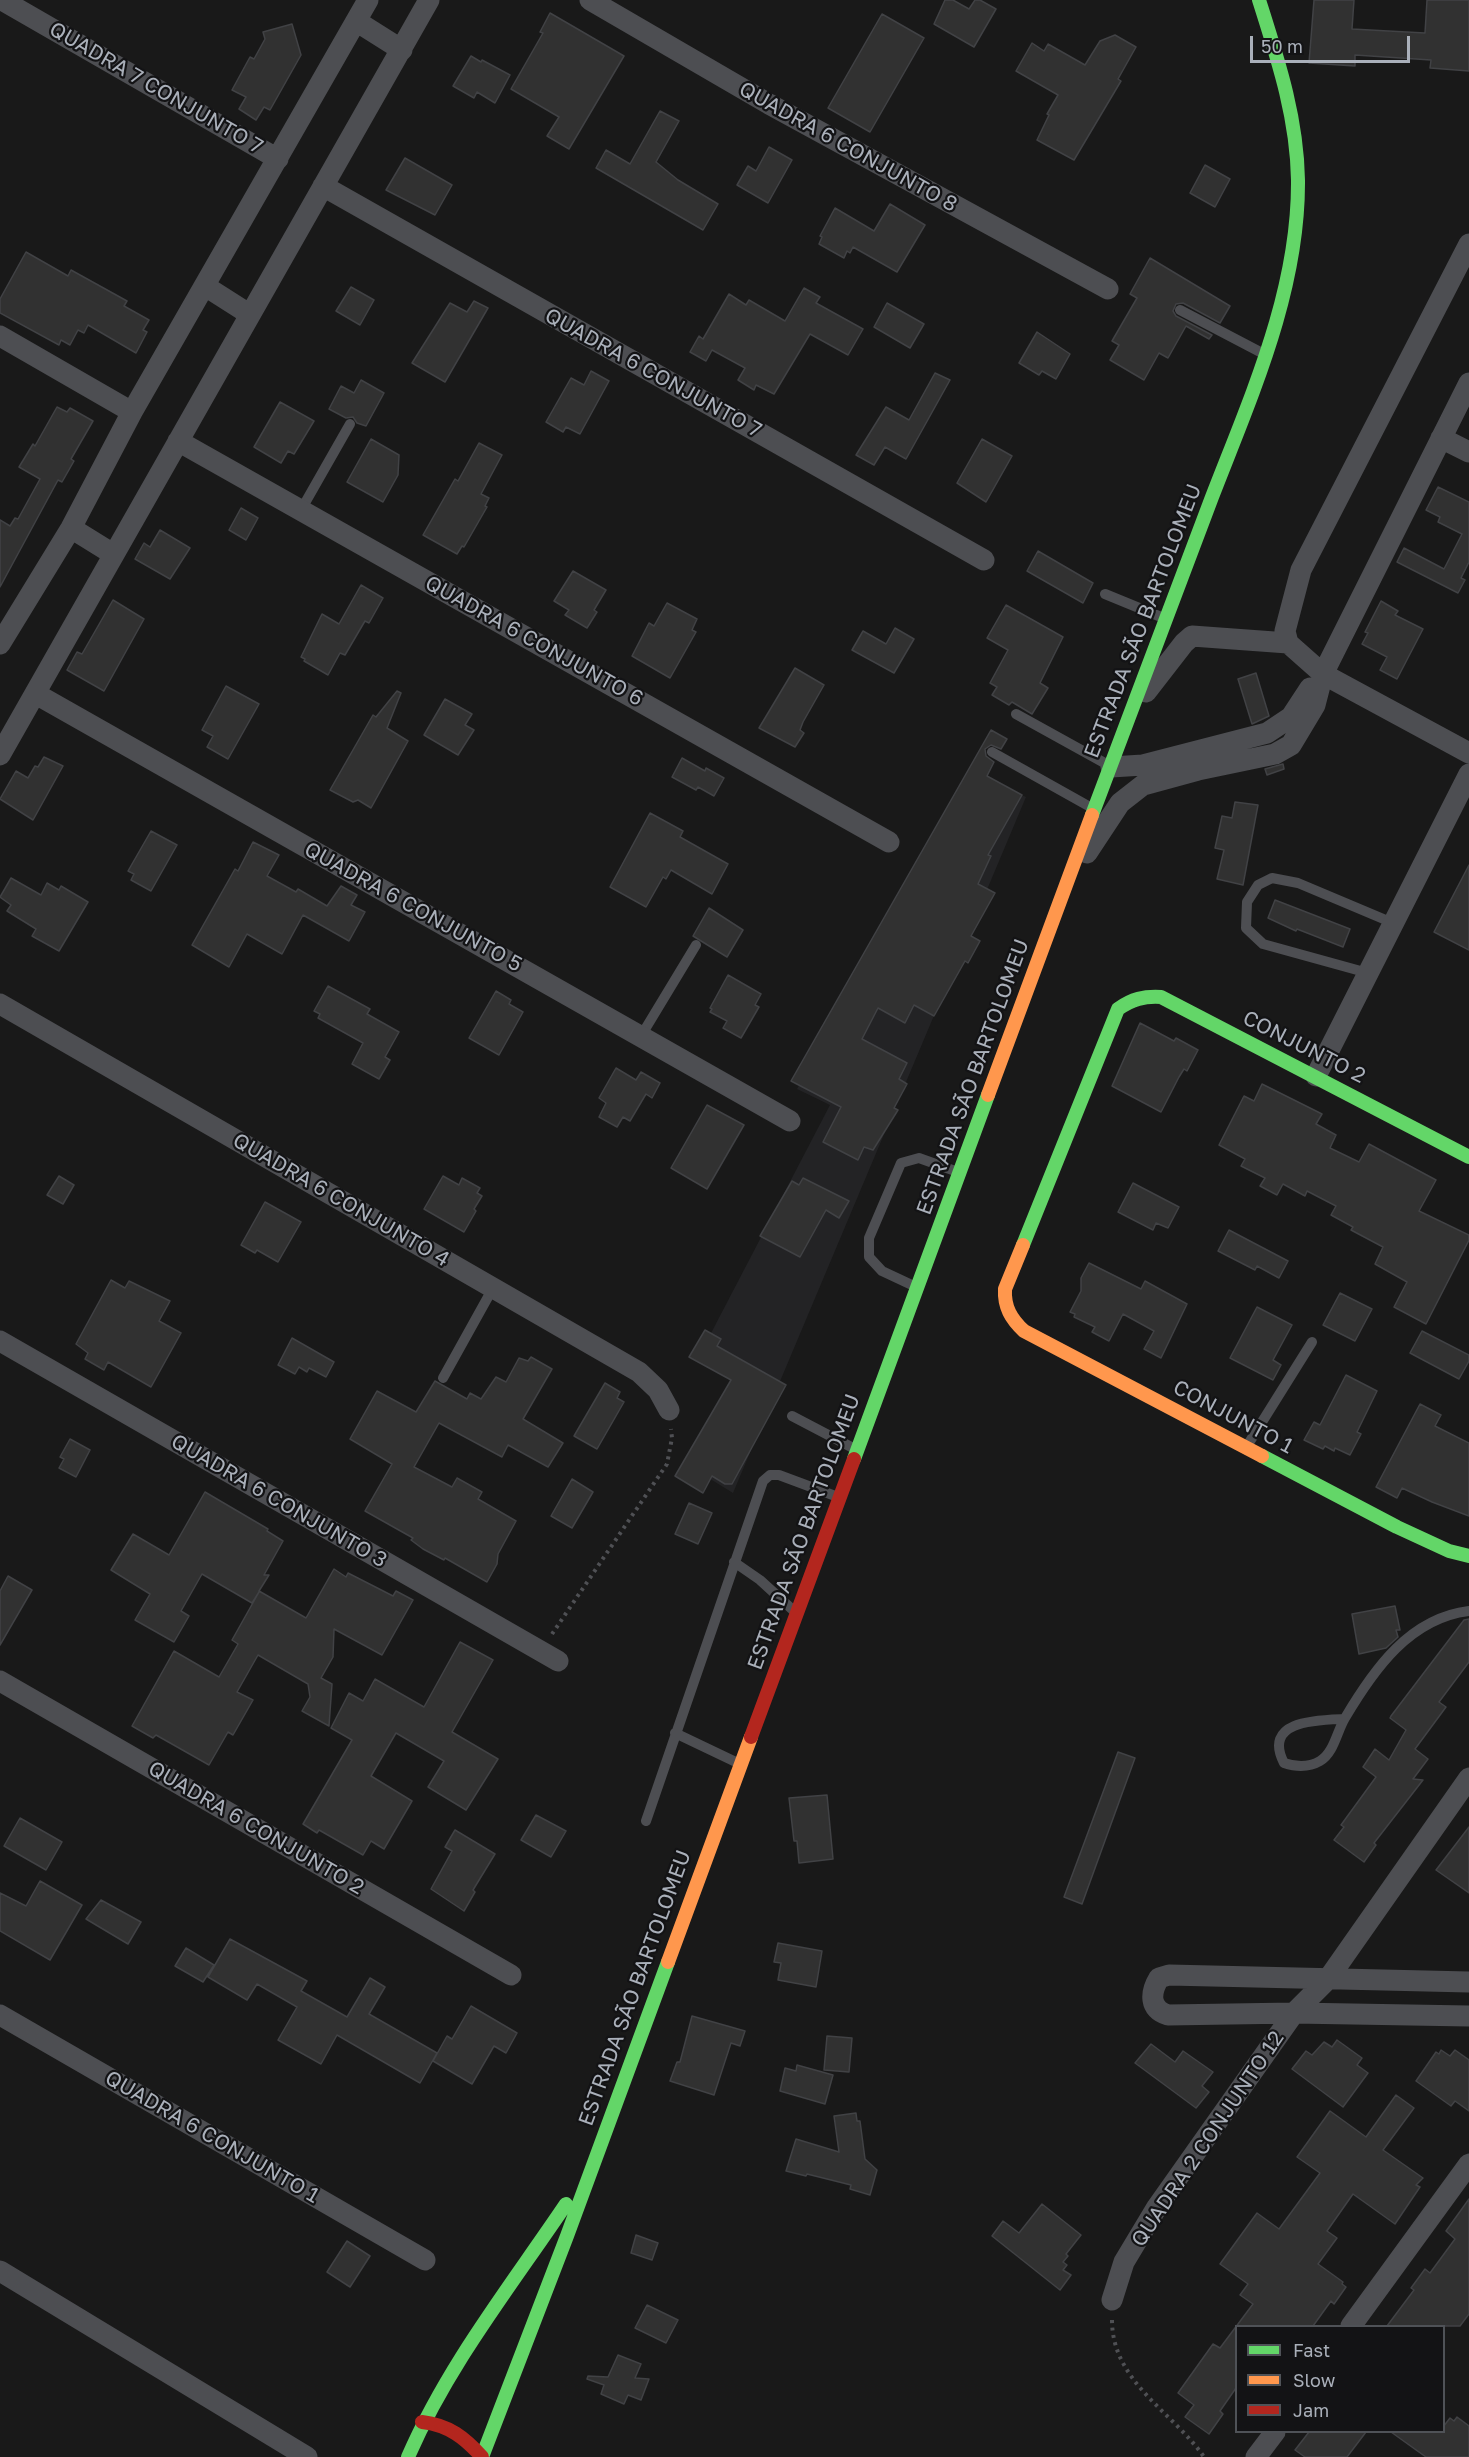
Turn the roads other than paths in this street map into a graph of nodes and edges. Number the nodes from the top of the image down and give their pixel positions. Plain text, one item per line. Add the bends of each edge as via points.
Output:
1 (2, 0) edge
2 (368, 0) edge
3 (429, 0) edge
4 (590, 0) edge
5 (1259, 0) edge
6 (356, 21) junction
7 (402, 50) junction
8 (278, 159) junction
9 (323, 186) junction
10 (1469, 244) edge
11 (205, 286) junction
12 (1108, 289) dead end
13 (1180, 310) dead end
14 (249, 314) junction
15 (0, 336) edge
16 (1266, 355) junction
17 (1469, 383) edge
18 (132, 412) junction
19 (350, 424) dead end
20 (1441, 438) junction
21 (178, 441) junction
22 (1469, 452) edge
23 (301, 510) junction
24 (71, 528) junction
25 (113, 554) junction
26 (984, 560) dead end
27 (1105, 594) dead end
28 (1166, 619) junction
29 (1286, 637) junction
30 (0, 644) edge
31 (1323, 674) junction
32 (36, 694) junction
33 (1132, 711) junction
34 (1016, 714) dead end
35 (992, 752) dead end
36 (1469, 753) edge
37 (0, 755) edge
38 (1111, 766) junction
39 (1469, 774) edge
40 (1094, 810) junction
41 (889, 842) dead end
42 (1066, 884) junction
43 (1393, 923) junction
44 (696, 945) dead end
45 (1368, 973) junction
46 (0, 1004) edge
47 (641, 1036) junction
48 (1316, 1076) junction
49 (790, 1120) dead end
50 (1469, 1157) edge
51 (960, 1172) junction
52 (917, 1287) junction
53 (493, 1288) junction
54 (1005, 1289) joint
55 (0, 1341) edge
56 (1312, 1342) dead end
57 (443, 1378) dead end
58 (669, 1410) road end
59 (792, 1416) dead end
60 (1246, 1448) junction
61 (857, 1450) junction
62 (840, 1497) junction
63 (1469, 1556) edge
64 (734, 1562) junction
65 (1469, 1611) edge
66 (796, 1613) junction
67 (549, 1656) road end
68 (0, 1681) edge
69 (1344, 1719) junction
70 (675, 1733) junction
71 (740, 1764) junction
72 (1469, 1778) edge
73 (646, 1821) dead end
74 (511, 1975) dead end
75 (1328, 1978) junction
76 (1469, 1982) edge
77 (1294, 2013) junction
78 (0, 2015) edge
79 (1469, 2016) edge
80 (596, 2155) junction
81 (1469, 2164) edge
82 (425, 2260) dead end
83 (0, 2271) edge
84 (1112, 2300) road end
85 (1352, 2325) edge
86 (422, 2422) junction
87 (1274, 2433) edge
88 (307, 2457) edge
89 (408, 2457) edge
90 (482, 2457) edge
91 (1256, 2457) edge

1 - 8 street, QUADRA 7 CONJUNTO 7
2 - 6 street
3 - 7 street
4 - 12 street, QUADRA 6 CONJUNTO 8 via 769,104
5 - 16 street, ESTRADA SÃO BARTOLOMEU via 1287,86 1298,175 1292,261
6 - 7 street
6 - 8 street
7 - 9 street
8 - 11 street
9 - 14 street
9 - 26 street, QUADRA 6 CONJUNTO 7
10 - 29 street via 1301,570
11 - 14 street
11 - 18 street
13 - 16 lane
14 - 21 street
15 - 18 street
16 - 28 street, ESTRADA SÃO BARTOLOMEU
17 - 20 street
18 - 24 street
19 - 23 lane
20 - 22 street
20 - 31 street
21 - 23 street, QUADRA 6 CONJUNTO 6
21 - 25 street
23 - 41 street, QUADRA 6 CONJUNTO 6
24 - 25 street
24 - 30 street
25 - 32 street
27 - 28 lane
28 - 29 street
28 - 33 street, ESTRADA SÃO BARTOLOMEU
29 - 31 street
29 - 33 street via 1192,636
31 - 36 street
31 - 38 street via 1290,717 1267,733 1143,765
31 - 42 street via 1315,705 1291,745 1275,754 1143,785 1120,803
32 - 37 street
32 - 47 street, QUADRA 6 CONJUNTO 5
33 - 38 street, ESTRADA SÃO BARTOLOMEU
34 - 38 lane
35 - 40 lane
38 - 40 street, ESTRADA SÃO BARTOLOMEU
39 - 43 street
40 - 42 street, ESTRADA SÃO BARTOLOMEU
42 - 51 street, ESTRADA SÃO BARTOLOMEU
43 - 45 street
43 - 45 lane via 1298,883 1272,878 1258,885 1247,902 1246,928 1263,944
44 - 47 lane
45 - 48 street
46 - 53 street, QUADRA 6 CONJUNTO 4
47 - 49 street, QUADRA 6 CONJUNTO 5
48 - 50 street, CONJUNTO 2
48 - 54 street, CONJUNTO 2 via 1161,997 1133,999 1118,1009
51 - 52 street, ESTRADA SÃO BARTOLOMEU
51 - 52 lane via 919,1158 901,1163 869,1238 869,1257 882,1271
52 - 61 street, ESTRADA SÃO BARTOLOMEU
53 - 57 lane
53 - 58 street, QUADRA 6 CONJUNTO 4 via 639,1372 658,1390
54 - 60 street, CONJUNTO 1 via 1007,1311 1024,1331
55 - 67 street, QUADRA 6 CONJUNTO 3
56 - 60 lane
59 - 61 lane
60 - 63 street, CONJUNTO 1 via 1397,1527
61 - 62 street, ESTRADA SÃO BARTOLOMEU
62 - 64 lane via 770,1475 763,1481
62 - 66 street, ESTRADA SÃO BARTOLOMEU
64 - 66 lane
64 - 70 lane
65 - 69 lane via 1450,1613 1420,1627 1390,1653
66 - 71 street, ESTRADA SÃO BARTOLOMEU
68 - 74 street, QUADRA 6 CONJUNTO 2
69 - 69 lane via 1321,1760 1298,1767 1284,1763 1279,1753 1281,1738 1292,1725
70 - 71 lane
70 - 73 lane
71 - 80 street, ESTRADA SÃO BARTOLOMEU
72 - 75 street, QUADRA 2 CONJUNTO 12
75 - 76 street
75 - 77 street, QUADRA 2 CONJUNTO 12
75 - 77 street via 1169,1975 1159,1978 1154,1986 1153,2005 1168,2014
77 - 79 street
77 - 84 street, QUADRA 2 CONJUNTO 12 via 1157,2207 1124,2262
78 - 82 street, QUADRA 6 CONJUNTO 1
80 - 86 street, ESTRADA SÃO BARTOLOMEU via 541,2241 467,2343
80 - 90 street, ESTRADA SÃO BARTOLOMEU
81 - 85 street
83 - 88 street
86 - 89 street, ESTRADA SÃO BARTOLOMEU
86 - 90 street via 457,2431
87 - 91 street

